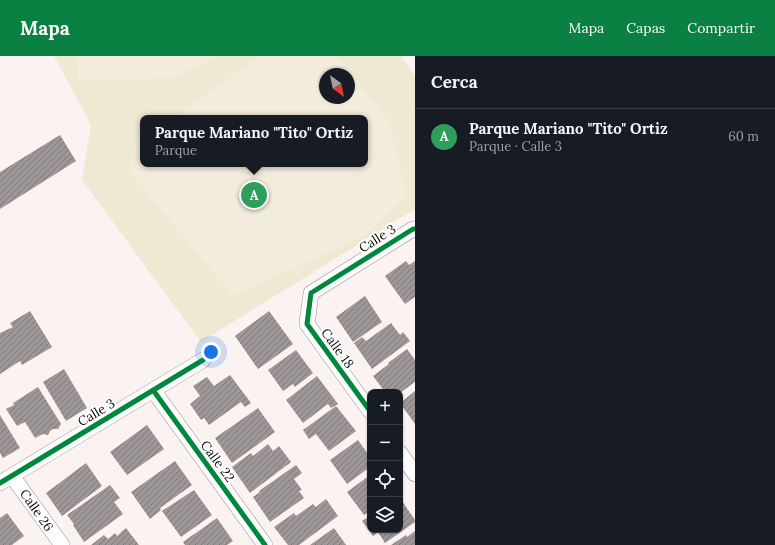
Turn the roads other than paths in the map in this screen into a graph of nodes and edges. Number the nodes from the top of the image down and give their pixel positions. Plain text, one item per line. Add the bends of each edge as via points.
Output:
1 (415, 229) edge
2 (311, 293) joint
3 (203, 360) dead end
4 (153, 390) junction
5 (367, 407) edge
6 (403, 457) edge
7 (415, 474) edge
8 (6, 479) edge
9 (62, 545) edge
10 (265, 545) edge

1 - 2 street, Calle 3
2 - 5 street, Calle 18 via 307,324
3 - 4 street, Calle 3
4 - 8 street, Calle 3
4 - 10 street, Calle 22
6 - 7 street
8 - 9 street, Calle 26

